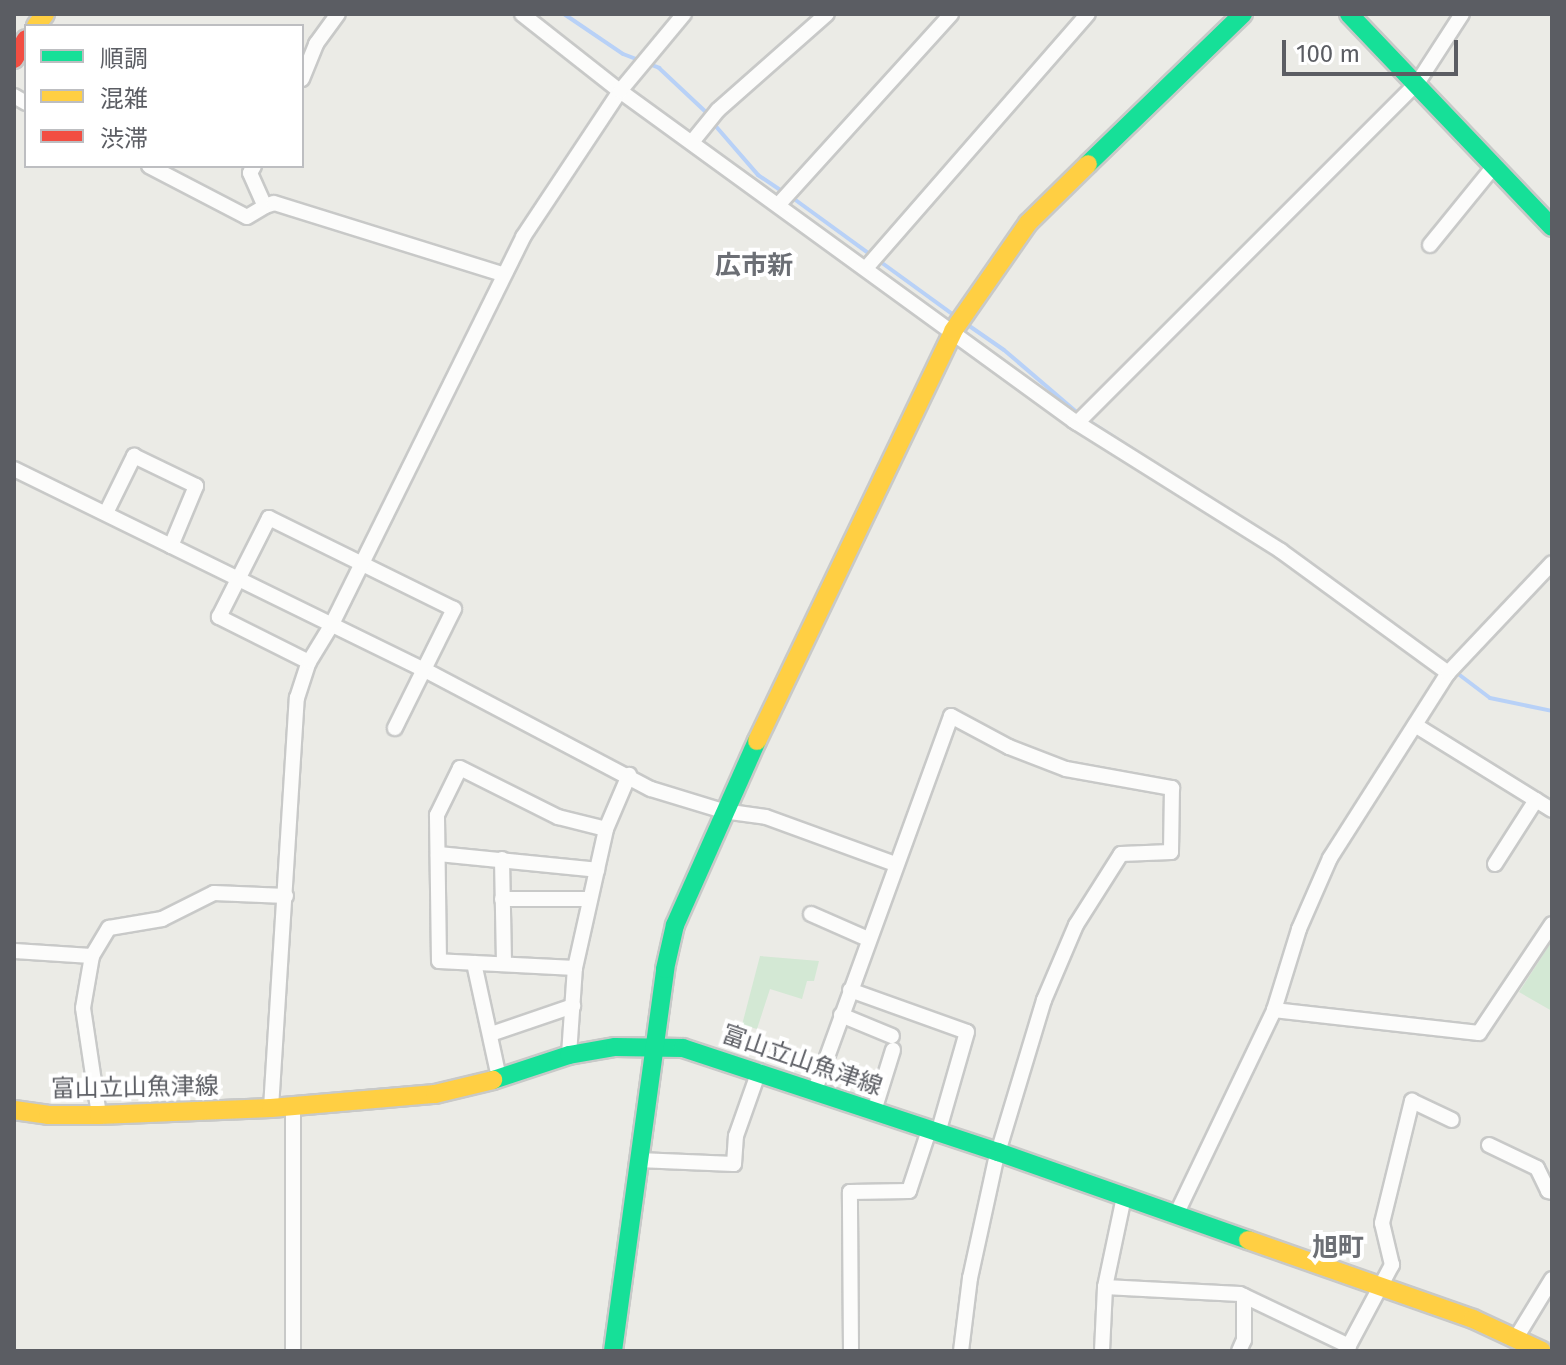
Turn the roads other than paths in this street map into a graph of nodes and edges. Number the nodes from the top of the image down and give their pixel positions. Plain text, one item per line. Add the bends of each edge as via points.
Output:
1 (338, 14) edge
2 (522, 14) edge
3 (684, 14) edge
4 (827, 14) edge
5 (951, 14) edge
6 (1087, 14) edge
7 (1243, 14) edge
8 (1349, 14) edge
9 (1462, 14) edge
10 (304, 74) edge
11 (1418, 82) junction
12 (620, 91) junction
13 (692, 142) junction
14 (1495, 165) junction
15 (153, 168) edge
16 (253, 168) edge
17 (779, 204) junction
18 (265, 206) junction
19 (1552, 227) edge
20 (1430, 245) dead end
21 (867, 267) junction
22 (502, 274) junction
23 (953, 331) junction
24 (1077, 423) junction
25 (14, 469) edge
26 (106, 513) junction
27 (171, 546) junction
28 (361, 562) junction
29 (1552, 563) edge
30 (236, 580) junction
31 (331, 626) junction
32 (309, 662) junction
33 (425, 670) junction
34 (1448, 673) junction
35 (1415, 725) junction
36 (395, 728) dead end
37 (629, 775) junction
38 (1536, 800) junction
39 (1552, 810) edge
40 (723, 811) junction
41 (606, 829) junction
42 (438, 854) junction
43 (502, 859) junction
44 (895, 864) junction
45 (1495, 864) dead end
46 (597, 870) junction
47 (286, 896) junction
48 (502, 899) junction
49 (590, 899) junction
50 (811, 914) dead end
51 (1552, 924) edge
52 (868, 939) junction
53 (14, 951) edge
54 (92, 956) junction
55 (474, 963) junction
56 (504, 964) junction
57 (575, 968) junction
58 (850, 990) junction
59 (573, 1006) junction
60 (1274, 1010) junction
61 (841, 1015) junction
62 (491, 1034) junction
63 (652, 1045) junction
64 (569, 1055) junction
65 (759, 1071) junction
66 (499, 1078) junction
67 (815, 1090) junction
68 (293, 1107) junction
69 (271, 1108) junction
70 (14, 1110) edge
71 (874, 1111) junction
72 (99, 1115) junction
73 (1452, 1120) dead end
74 (934, 1132) junction
75 (1489, 1145) dead end
76 (998, 1152) junction
77 (638, 1160) junction
78 (1552, 1192) edge
79 (1124, 1197) junction
80 (1176, 1215) junction
81 (1552, 1279) edge
82 (1105, 1287) junction
83 (1382, 1288) junction
84 (1244, 1296) junction
85 (1516, 1338) junction
86 (1348, 1348) edge
87 (293, 1351) edge
88 (613, 1351) edge
89 (851, 1351) edge
90 (961, 1351) edge
91 (1102, 1351) edge
92 (1239, 1351) edge
93 (1542, 1351) edge

1 - 10 street via 316,44
2 - 12 street
3 - 12 street
4 - 13 street via 718,110
5 - 17 street
6 - 21 street
7 - 23 main road via 1028,223
8 - 11 main road
9 - 11 street
11 - 14 main road
11 - 24 street
12 - 13 street
12 - 22 street
13 - 17 street
14 - 19 main road
14 - 20 street
15 - 18 street via 247,217
16 - 18 street via 250,173
17 - 21 street
18 - 22 street via 274,203
21 - 23 street
22 - 28 street
23 - 24 street
23 - 40 main road
24 - 34 street via 1281,551
25 - 26 street
26 - 27 street
26 - 27 street via 134,456 196,486
27 - 30 street
28 - 30 street via 269,518
28 - 31 street
28 - 33 street via 454,609
29 - 34 street
30 - 31 street
30 - 32 street via 219,617
31 - 32 street
31 - 33 street
32 - 47 street via 297,698
33 - 36 street
33 - 37 street
34 - 35 street
35 - 38 street
35 - 60 street via 1330,858 1299,929
37 - 40 street via 651,789
37 - 41 street
38 - 39 street
38 - 45 street
40 - 44 street via 766,817
40 - 63 main road via 675,925
41 - 42 street via 558,817 460,768 437,815
41 - 46 street
42 - 43 street
42 - 55 street via 439,961
43 - 46 street
43 - 48 street
44 - 52 street
44 - 76 street via 951,716 1066,769 1172,788 1171,852 1121,854 1076,925 1044,1000
46 - 49 street
47 - 54 street via 214,893 162,919 109,928
47 - 69 street
48 - 49 street
48 - 56 street
49 - 57 street
50 - 52 street
51 - 60 street via 1479,1033
52 - 58 street
53 - 54 street
54 - 72 street via 83,1008
55 - 56 street
55 - 62 street
56 - 57 street
57 - 59 street
58 - 61 street
58 - 74 street via 967,1032
59 - 62 street
59 - 64 street
60 - 80 street
61 - 67 street
61 - 71 street via 893,1043
62 - 66 street
63 - 64 main road, 富山立山魚津線
63 - 65 main road, 富山立山魚津線 via 713,1055
63 - 77 main road
64 - 66 main road, 富山立山魚津線
65 - 67 main road, 富山立山魚津線
65 - 77 street via 736,1136 734,1164
66 - 68 main road, 富山立山魚津線 via 435,1094
67 - 71 main road, 富山立山魚津線
68 - 69 main road, 富山立山魚津線
68 - 87 street
69 - 72 main road, 富山立山魚津線
70 - 72 main road, 富山立山魚津線
71 - 74 main road, 富山立山魚津線
73 - 83 street via 1412,1101 1382,1223 1392,1265
74 - 76 main road, 富山立山魚津線
74 - 89 street via 909,1191 850,1192
75 - 78 street via 1537,1168
76 - 79 main road, 富山立山魚津線
76 - 90 street via 970,1278
77 - 88 main road
79 - 80 main road, 富山立山魚津線
79 - 82 street
80 - 83 main road, 富山立山魚津線
81 - 85 street
82 - 84 street
82 - 91 street
83 - 85 main road, 富山立山魚津線
83 - 86 street
84 - 86 street
84 - 92 street
85 - 93 main road, 富山立山魚津線

